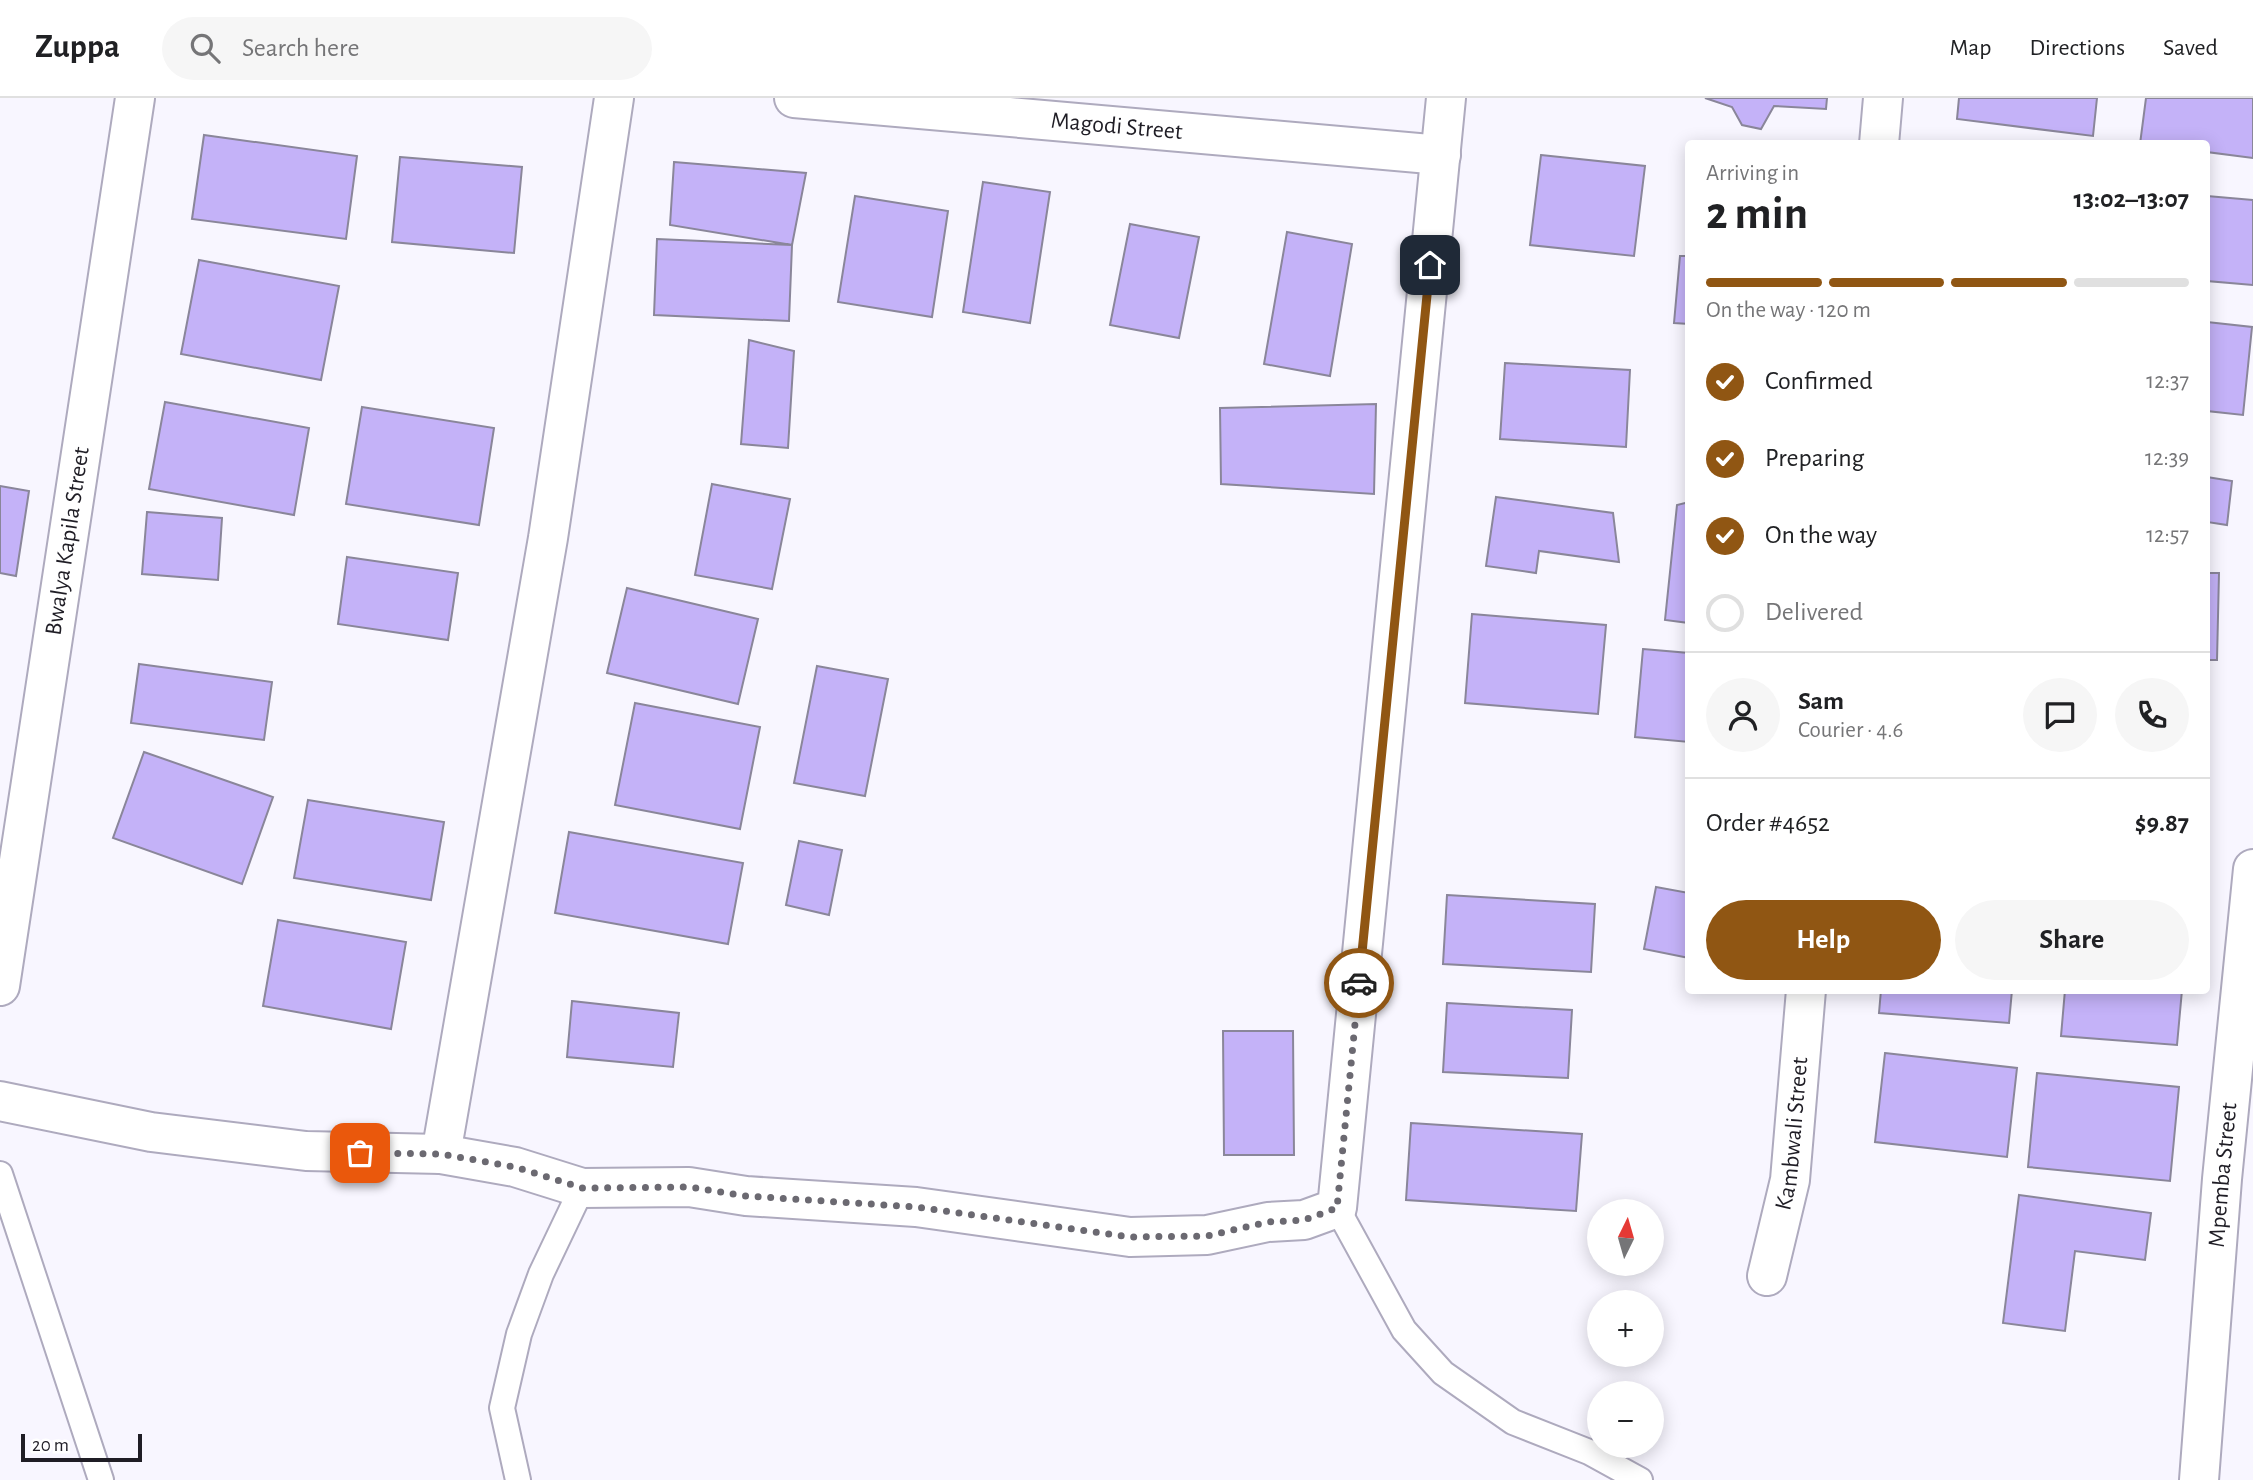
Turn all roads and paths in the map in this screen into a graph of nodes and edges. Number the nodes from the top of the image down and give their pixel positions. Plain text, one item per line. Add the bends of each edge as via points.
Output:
1 (135, 98) edge
2 (614, 98) edge
3 (794, 98) edge
4 (1446, 98) edge
5 (1883, 98) edge
6 (1879, 140) edge
7 (1441, 155) junction
8 (2253, 869) edge
9 (0, 986) edge
10 (1806, 994) edge
11 (0, 1101) edge
12 (441, 1154) junction
13 (0, 1174) edge
14 (582, 1188) junction
15 (1337, 1208) junction
16 (1767, 1276) dead end
17 (101, 1480) edge
18 (518, 1480) edge
19 (1640, 1480) edge
20 (2199, 1480) edge

1 - 9 street, Bwalya Kapila Street
2 - 12 street via 548,538
3 - 7 street, Magodi Street
4 - 7 street
5 - 6 street
7 - 15 street
8 - 20 street, Mpemba Street via 2222,1179
10 - 16 street, Kambwali Street via 1790,1180
11 - 12 street via 151,1132 306,1151
12 - 14 street via 515,1167
13 - 17 lane
14 - 15 street via 689,1187 746,1196 916,1207 1130,1237 1207,1236 1268,1222 1304,1220
14 - 18 lane via 541,1273 519,1334 502,1408
15 - 19 lane via 1404,1330 1443,1373 1513,1422 1589,1452

